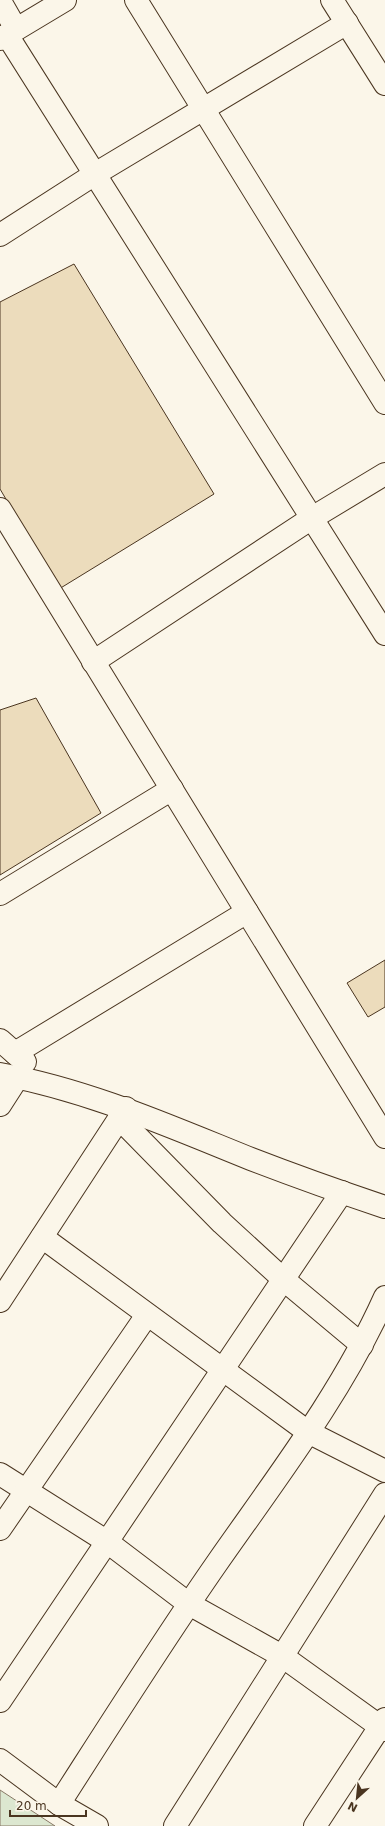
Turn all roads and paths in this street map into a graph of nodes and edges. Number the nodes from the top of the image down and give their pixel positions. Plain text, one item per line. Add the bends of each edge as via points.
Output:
1 (65, 0) edge
2 (136, 0) edge
3 (332, 0) edge
4 (0, 1) edge
5 (347, 23) junction
6 (8, 34) edge
7 (385, 84) edge
8 (204, 109) junction
9 (95, 174) junction
10 (0, 235) edge
11 (385, 403) edge
12 (385, 474) edge
13 (0, 509) edge
14 (312, 518) junction
15 (385, 634) edge
16 (93, 662) junction
17 (172, 789) junction
18 (0, 894) edge
19 (247, 912) junction
20 (7, 1047) edge
21 (9, 1076) edge
22 (52, 1085) junction
23 (0, 1105) edge
24 (122, 1113) junction
25 (385, 1137) edge
26 (342, 1192) junction
27 (385, 1207) edge
28 (42, 1237) junction
29 (283, 1279) junction
30 (385, 1297) edge
31 (0, 1302) edge
32 (147, 1315) junction
33 (362, 1346) junction
34 (222, 1370) junction
35 (308, 1432) junction
36 (385, 1471) edge
37 (0, 1474) edge
38 (26, 1490) junction
39 (385, 1494) edge
40 (0, 1529) edge
41 (106, 1541) junction
42 (189, 1604) junction
43 (282, 1656) junction
44 (0, 1701) edge
45 (383, 1725) edge
46 (0, 1760) edge
47 (59, 1804) junction
48 (97, 1826) edge
49 (175, 1826) edge
50 (315, 1826) edge

1 - 6 street
2 - 8 street
3 - 5 street
4 - 6 street
5 - 7 street
5 - 8 street
6 - 9 street
8 - 9 street
8 - 11 street
9 - 10 street
9 - 14 street
12 - 14 street
13 - 16 street
14 - 15 street
14 - 16 street
16 - 17 street
17 - 18 street
17 - 19 street
19 - 20 street
19 - 25 street
20 - 22 street
21 - 22 street
21 - 23 street
22 - 24 street
24 - 26 street
24 - 28 street
24 - 29 street via 222,1224
26 - 27 street
26 - 29 street
28 - 31 street
28 - 32 street
29 - 33 street
29 - 34 street
30 - 33 street
32 - 34 street
32 - 38 street
33 - 35 street
34 - 35 street
34 - 41 street
35 - 36 street
35 - 42 street
37 - 38 street
38 - 40 street
38 - 41 street
39 - 43 street
41 - 42 street
41 - 44 street
42 - 43 street
42 - 47 street
43 - 45 street
43 - 49 street
45 - 50 street
46 - 47 street
47 - 48 street

